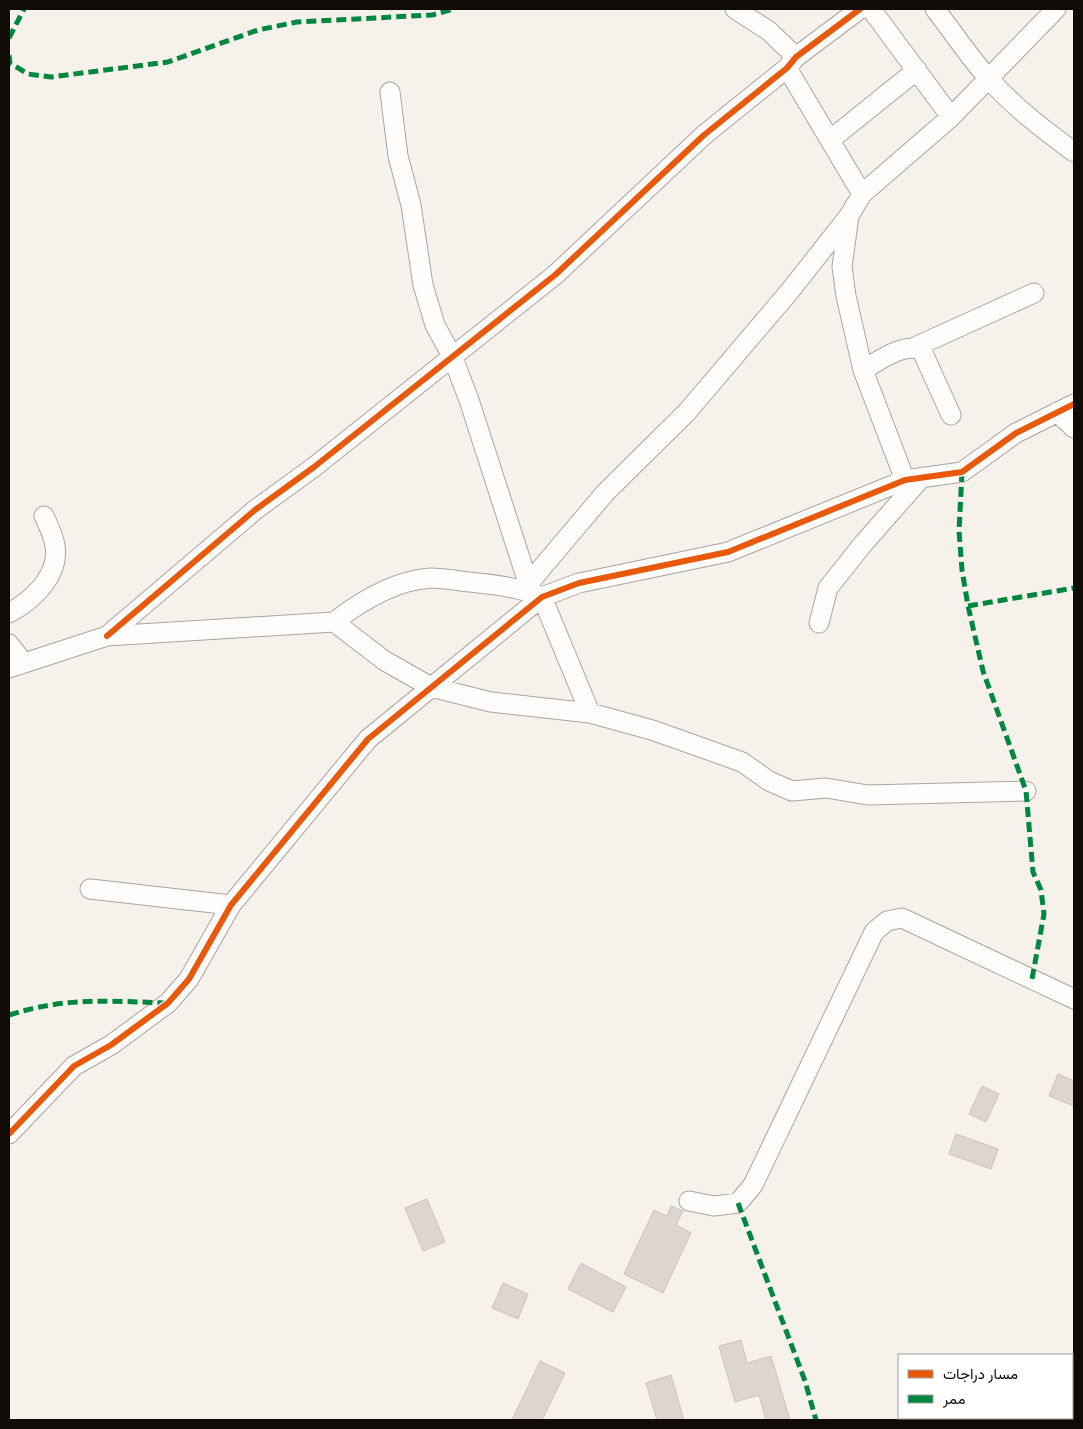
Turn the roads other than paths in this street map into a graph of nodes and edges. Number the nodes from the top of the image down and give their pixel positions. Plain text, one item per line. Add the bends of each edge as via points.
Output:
1 (860, 9) edge
2 (871, 9) edge
3 (935, 9) edge
4 (1056, 9) edge
5 (747, 11) edge
6 (791, 63) junction
7 (917, 70) junction
8 (988, 78) junction
9 (390, 92) dead end
10 (951, 117) junction
11 (830, 140) junction
12 (1074, 152) edge
13 (862, 194) junction
14 (849, 216) junction
15 (1034, 293) dead end
16 (915, 347) junction
17 (454, 358) junction
18 (863, 370) junction
19 (1074, 404) edge
20 (1057, 412) junction
21 (951, 415) dead end
22 (1074, 428) edge
23 (913, 478) junction
24 (44, 516) dead end
25 (534, 591) junction
26 (9, 613) edge
27 (334, 622) junction
28 (819, 623) dead end
29 (107, 636) junction
30 (9, 644) edge
31 (16, 665) edge
32 (431, 686) junction
33 (590, 713) junction
34 (1026, 790) dead end
35 (90, 889) dead end
36 (231, 905) junction
37 (1074, 999) edge
38 (9, 1134) edge
39 (689, 1201) dead end

1 - 6 street
2 - 7 street
3 - 8 street
4 - 8 street
5 - 6 street via 769,32
6 - 11 street
6 - 17 street via 704,135 555,275
7 - 10 street
7 - 11 street
8 - 10 street
8 - 12 street via 1038,126
9 - 17 street via 398,156 411,205 423,285 435,324
10 - 13 street
11 - 13 street
13 - 14 street
14 - 18 street via 842,266
14 - 25 street via 686,412 605,493
15 - 16 street
16 - 18 street via 906,348
16 - 21 street via 922,351
17 - 25 street
17 - 29 street via 255,510
18 - 23 street
19 - 20 street
20 - 22 street
20 - 23 street via 1016,433 962,472
23 - 25 street via 728,552
23 - 28 street via 828,588
24 - 26 street via 55,544 56,564 38,592
25 - 27 street via 432,578 405,583 357,604
25 - 32 street
25 - 33 street
27 - 29 street
27 - 32 street via 385,661
29 - 31 street
30 - 31 street
32 - 33 street via 491,702
32 - 36 street via 368,740
33 - 34 street via 652,730 742,762 768,781 792,791 832,788 868,795
35 - 36 street
36 - 38 street via 189,979 168,1003 111,1045 74,1066
37 - 39 street via 902,918 887,921 874,932 754,1185 738,1203 714,1206

